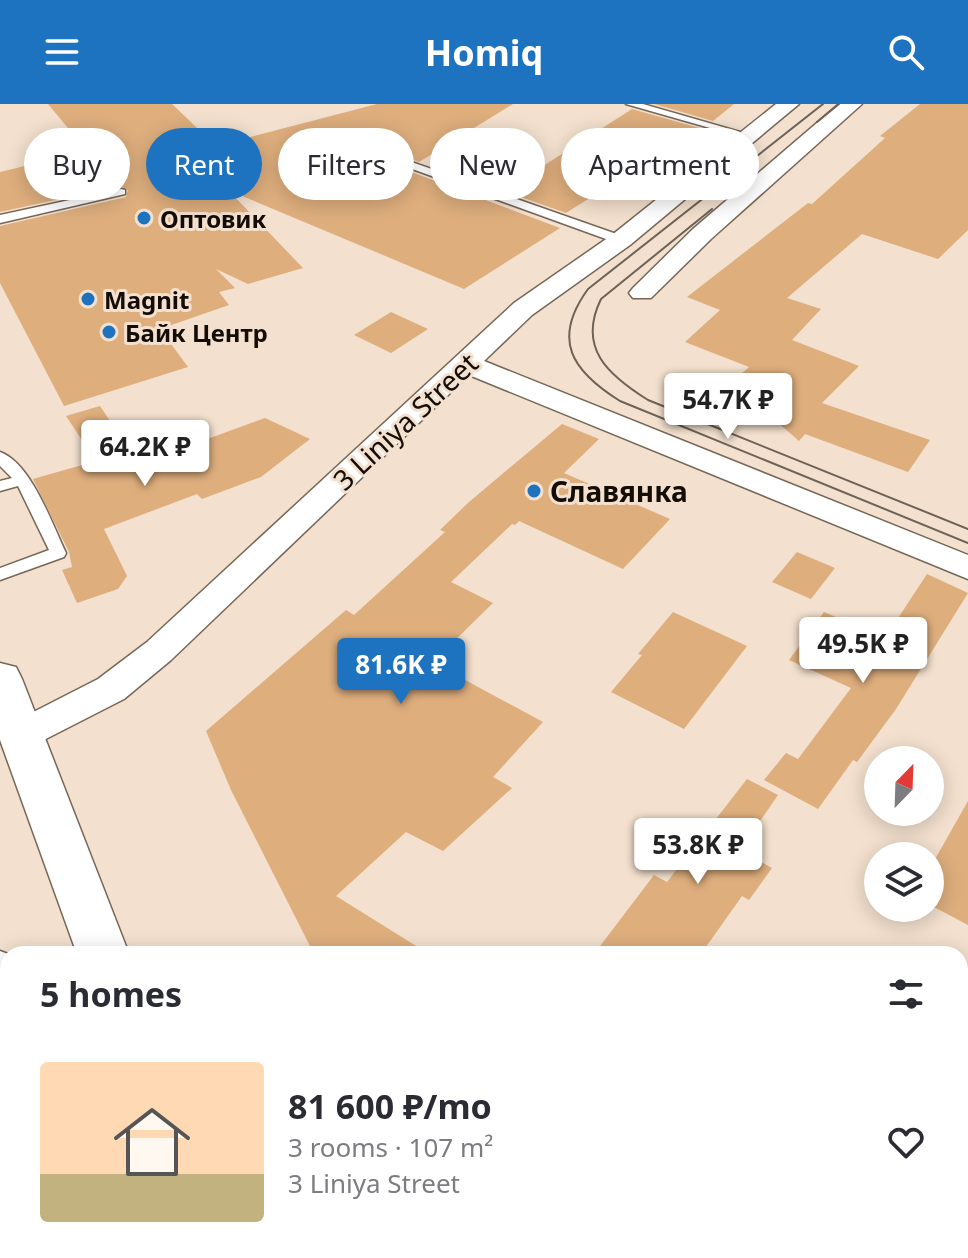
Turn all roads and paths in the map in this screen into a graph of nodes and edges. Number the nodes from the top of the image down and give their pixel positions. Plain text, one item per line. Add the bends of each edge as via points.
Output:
1 (631, 104) edge
2 (789, 104) edge
3 (852, 104) edge
4 (720, 128) edge
5 (759, 128) edge
6 (414, 166) edge
7 (85, 200) edge
8 (670, 200) edge
9 (0, 219) edge
10 (621, 240) junction
11 (642, 293) dead end
12 (467, 364) junction
13 (0, 457) edge
14 (23, 480) junction
15 (0, 486) edge
16 (968, 568) edge
17 (0, 574) edge
18 (0, 679) edge
19 (21, 735) junction
20 (100, 946) edge

1 - 4 lane
2 - 5 street, 3 Liniya Street
3 - 11 street
6 - 10 lane
7 - 9 lane
8 - 10 street, 3 Liniya Street
10 - 12 street, 3 Liniya Street via 523,309
12 - 16 street
12 - 19 street, 3 Liniya Street via 159,651 111,689
13 - 14 lane
14 - 15 lane
14 - 17 lane via 58,553
18 - 19 highway
19 - 20 highway

